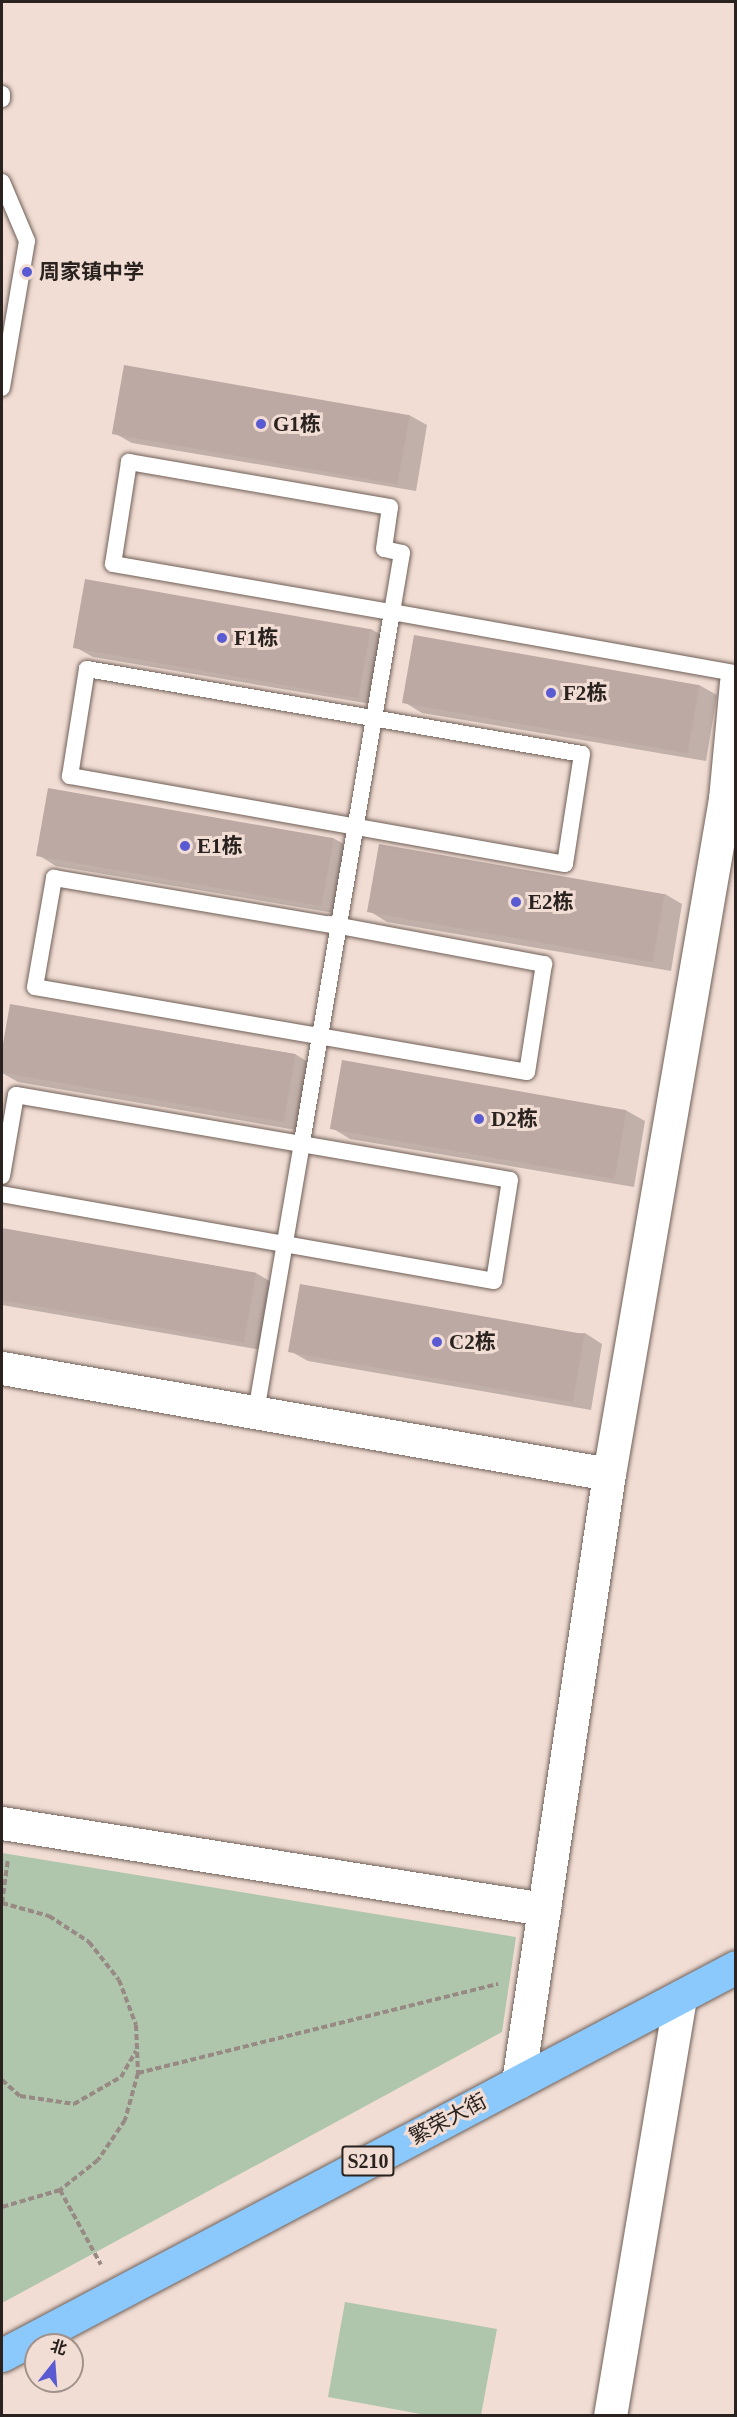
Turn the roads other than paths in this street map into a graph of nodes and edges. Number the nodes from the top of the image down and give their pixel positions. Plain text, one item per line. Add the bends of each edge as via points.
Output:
1 (2, 94) edge
2 (2, 99) edge
3 (2, 182) edge
4 (2, 387) edge
5 (392, 612) junction
6 (735, 673) edge
7 (735, 683) edge
8 (374, 718) junction
9 (730, 799) edge
10 (355, 828) junction
11 (339, 926) junction
12 (320, 1036) junction
13 (302, 1142) junction
14 (2, 1176) edge
15 (2, 1194) edge
16 (284, 1246) junction
17 (2, 1368) edge
18 (256, 1412) junction
19 (609, 1474) junction
20 (7, 1824) edge
21 (544, 1910) junction
22 (735, 1967) edge
23 (680, 1996) junction
24 (518, 2082) junction
25 (2, 2355) edge
26 (610, 2415) edge

1 - 2 lane
3 - 4 lane via 27,241
5 - 5 lane via 402,553 384,549 390,507 129,462 113,564
5 - 6 lane
5 - 8 lane
7 - 9 street
8 - 10 lane
8 - 10 lane via 582,754 565,864
8 - 10 lane via 87,669 70,776
9 - 19 street
10 - 11 lane
11 - 12 lane
11 - 12 lane via 544,964 527,1072
11 - 12 lane via 54,878 35,987
12 - 13 lane
13 - 14 lane via 16,1095
13 - 16 lane
13 - 16 lane via 510,1180 494,1281
15 - 16 lane
16 - 18 lane
17 - 18 street
18 - 19 street
19 - 21 street
20 - 21 street
21 - 24 street
22 - 23 main road, 繁荣大街 / S210
23 - 24 main road, 繁荣大街 / S210
23 - 26 street
24 - 25 main road, 繁荣大街 / S210

